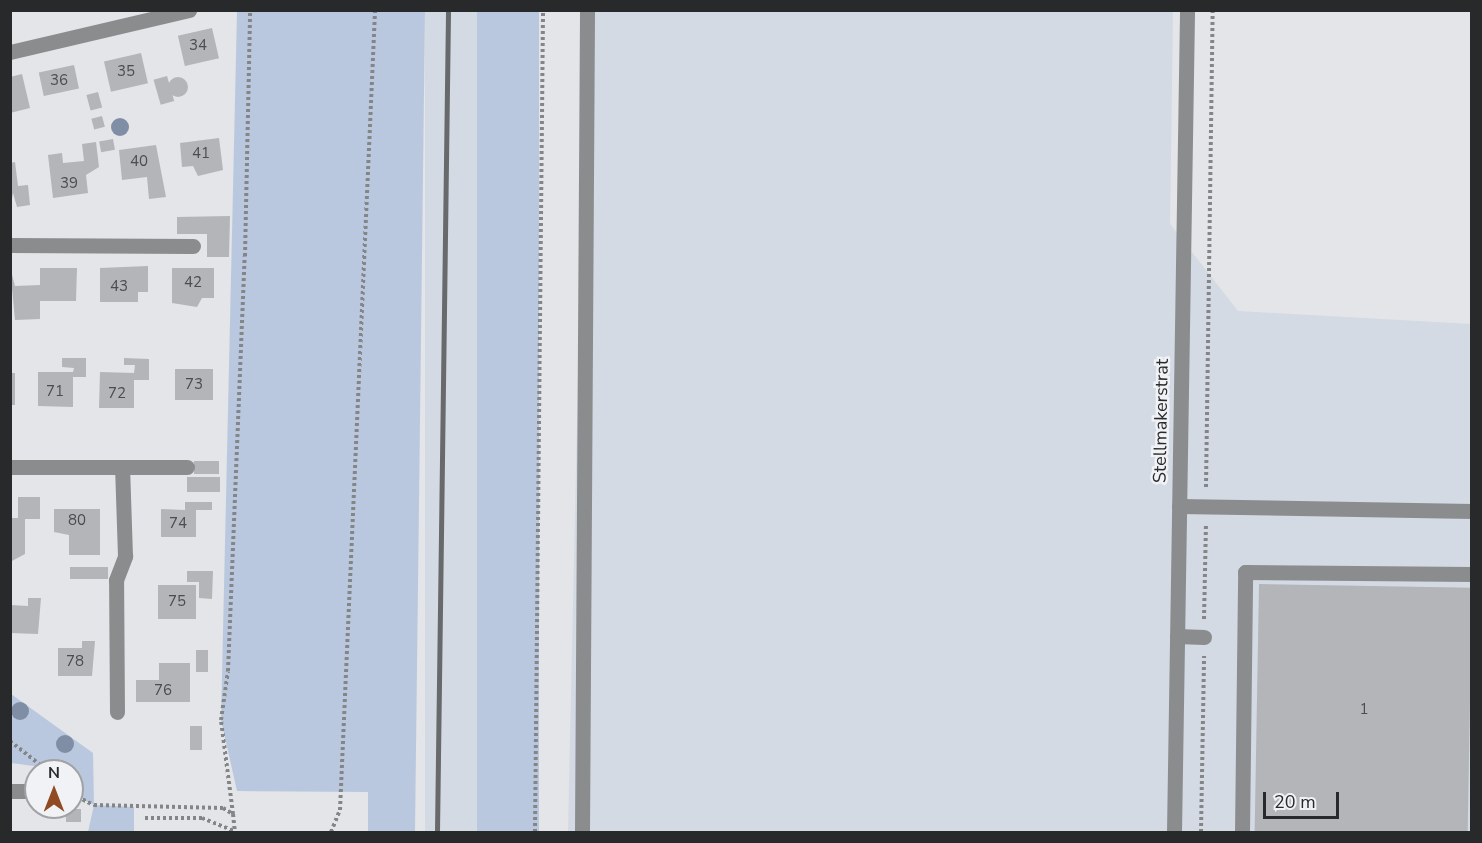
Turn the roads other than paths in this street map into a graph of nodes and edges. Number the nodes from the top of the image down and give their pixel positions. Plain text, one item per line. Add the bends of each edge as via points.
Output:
1 (189, 10) edge
2 (587, 10) edge
3 (1187, 10) edge
4 (10, 52) edge
5 (10, 245) edge
6 (193, 246) dead end
7 (10, 467) edge
8 (122, 467) junction
9 (187, 467) dead end
10 (1179, 506) junction
11 (1472, 512) edge
12 (1472, 574) edge
13 (1177, 636) junction
14 (1204, 637) road end
15 (117, 712) dead end
16 (582, 832) edge
17 (1174, 832) edge
18 (1242, 832) edge

1 - 4 street
2 - 16 street
3 - 10 street, Stellmakerstrat
5 - 6 street
7 - 8 street
8 - 9 street
8 - 15 street via 125,556 116,580
10 - 11 street
10 - 13 street, Stellmakerstrat
12 - 18 street via 1245,572
13 - 14 street
13 - 17 street, Stellmakerstrat

